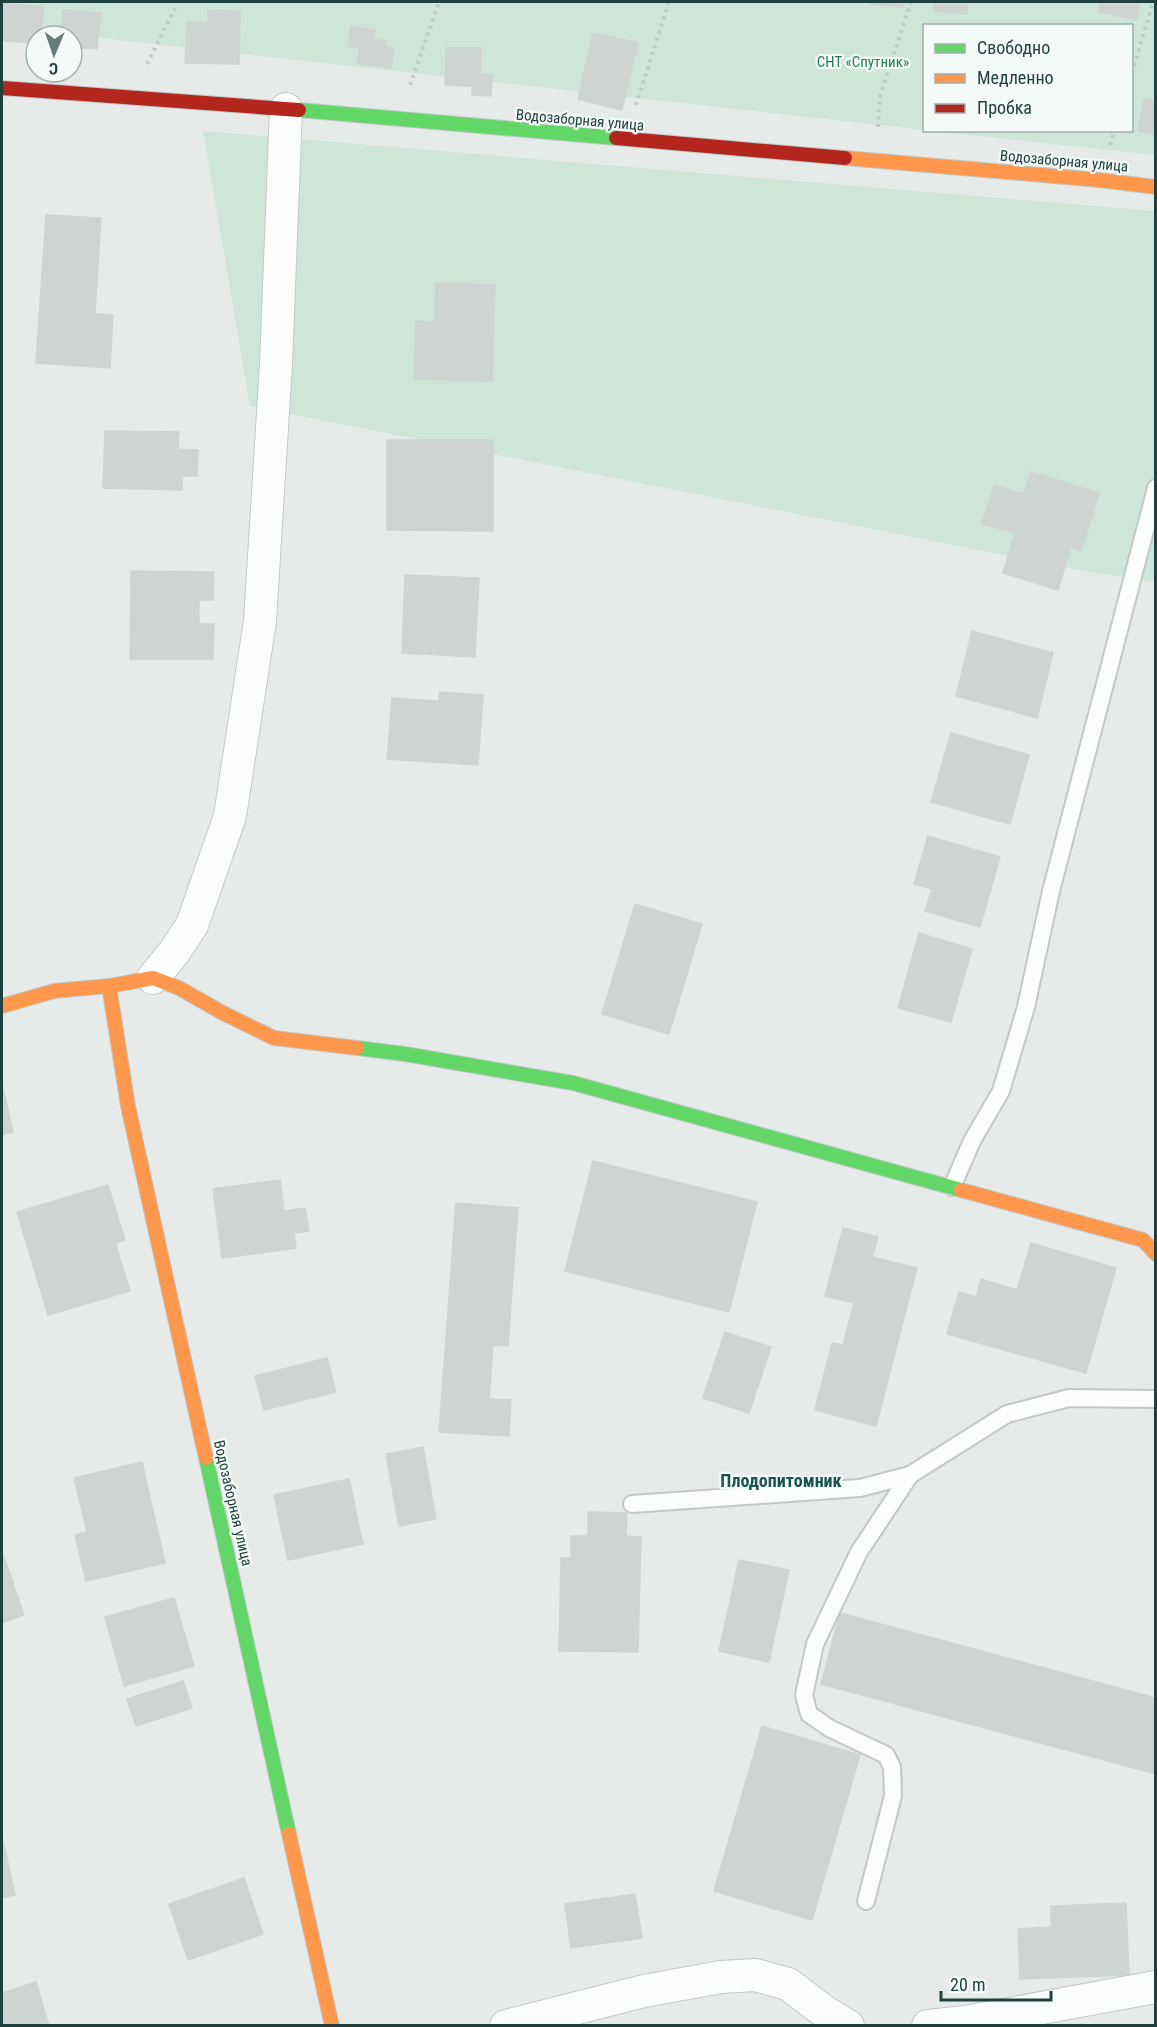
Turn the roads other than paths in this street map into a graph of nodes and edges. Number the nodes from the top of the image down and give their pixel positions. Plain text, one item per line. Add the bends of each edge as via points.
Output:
1 (2, 88) edge
2 (286, 109) junction
3 (1155, 187) edge
4 (1155, 488) edge
5 (153, 978) junction
6 (109, 986) junction
7 (2, 1006) edge
8 (952, 1187) junction
9 (1155, 1254) edge
10 (1155, 1398) edge
11 (910, 1475) junction
12 (632, 1504) dead end
13 (866, 1901) dead end
14 (1155, 1987) edge
15 (332, 2025) edge
16 (506, 2025) edge
17 (848, 2025) edge
18 (928, 2025) edge

1 - 2 street, Водозаборная улица
2 - 3 street, Водозаборная улица
2 - 5 street via 260,621 234,793 230,816 192,925
4 - 8 lane via 1051,891 1026,1007 1001,1091 972,1141
5 - 6 street
5 - 8 street via 274,1038 405,1054 573,1083
6 - 7 street via 54,991
6 - 15 street, Водозаборная улица via 128,1106
8 - 9 street via 1143,1240
10 - 11 lane via 1069,1398 1007,1414
11 - 12 lane via 860,1488
11 - 13 lane via 859,1552 814,1644 804,1695 809,1713 829,1728 886,1755 892,1767 893,1796
14 - 18 street
16 - 17 street via 644,1991 755,1975 788,1984

